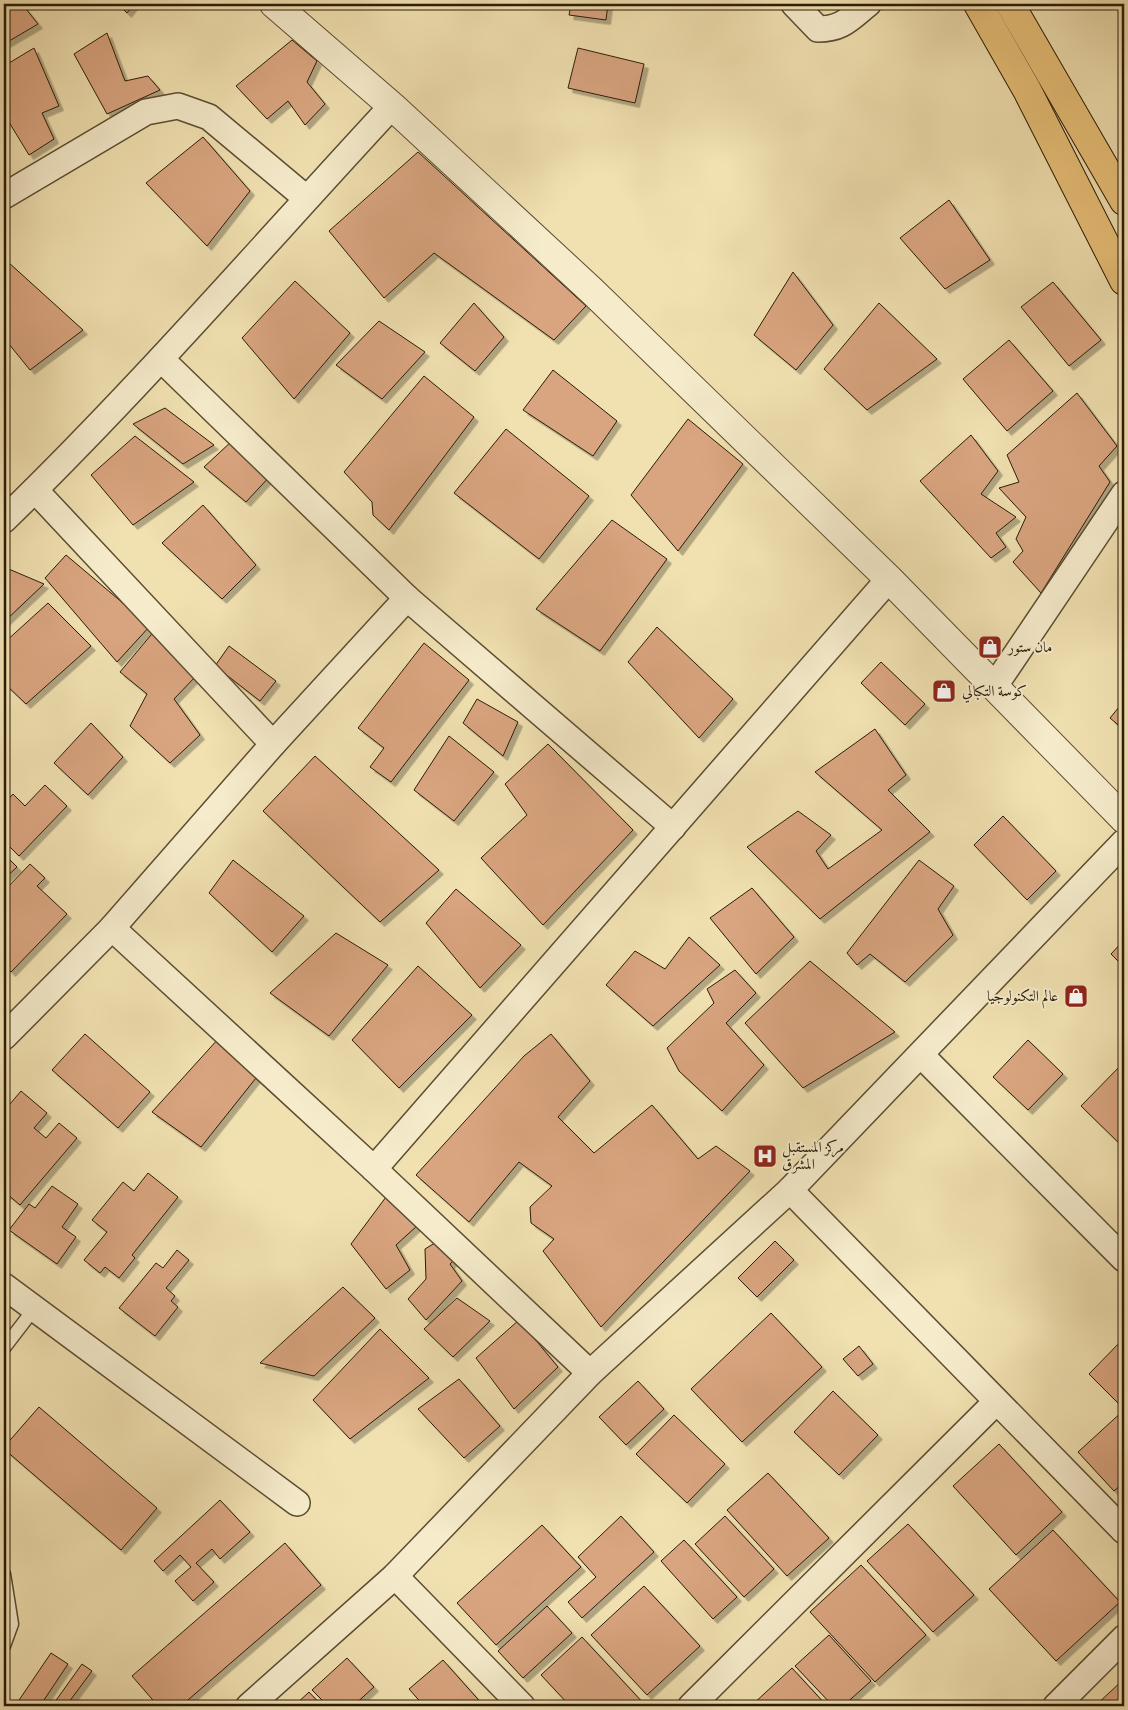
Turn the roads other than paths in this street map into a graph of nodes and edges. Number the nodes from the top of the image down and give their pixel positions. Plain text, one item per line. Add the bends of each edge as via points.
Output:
1 (274, 4) edge
2 (794, 4) edge
3 (868, 4) edge
4 (978, 4) edge
5 (1010, 4) edge
6 (392, 106) junction
7 (4, 196) edge
8 (306, 198) junction
9 (1124, 201) edge
10 (1124, 281) edge
11 (161, 360) junction
12 (35, 490) junction
13 (1124, 494) edge
14 (4, 519) edge
15 (889, 579) junction
16 (407, 598) junction
17 (994, 687) junction
18 (273, 744) junction
19 (1124, 819) edge
20 (673, 827) junction
21 (1124, 842) edge
22 (112, 928) junction
23 (4, 1038) edge
24 (921, 1055) junction
25 (374, 1169) junction
26 (790, 1190) junction
27 (1124, 1259) edge
28 (4, 1286) edge
29 (34, 1309) junction
30 (4, 1348) edge
31 (590, 1373) junction
32 (996, 1402) junction
33 (297, 1503) dead end
34 (1124, 1531) edge
35 (4, 1574) edge
36 (395, 1576) junction
37 (1124, 1638) edge
38 (4, 1646) edge
39 (249, 1706) edge
40 (522, 1706) edge
41 (690, 1706) edge
42 (1056, 1706) edge

1 - 6 street
2 - 3 street via 818,28 832,29
4 - 10 main road via 1027,90
5 - 9 main road
6 - 8 street
6 - 15 street via 592,291
7 - 8 street via 146,112 178,106 209,117
8 - 11 street
11 - 12 street
11 - 16 street
12 - 14 street
12 - 18 street
13 - 17 street
15 - 17 street
15 - 20 street
16 - 18 street
16 - 20 street
17 - 19 street
18 - 22 street
20 - 25 street
21 - 24 street
22 - 23 street
22 - 25 street
24 - 26 street
24 - 27 street
25 - 31 street
26 - 31 street
26 - 32 street
28 - 29 street
29 - 30 lane
29 - 33 street
31 - 36 street
32 - 34 street
32 - 41 street
35 - 38 lane via 12,1624
36 - 39 street
36 - 40 street
37 - 42 street

